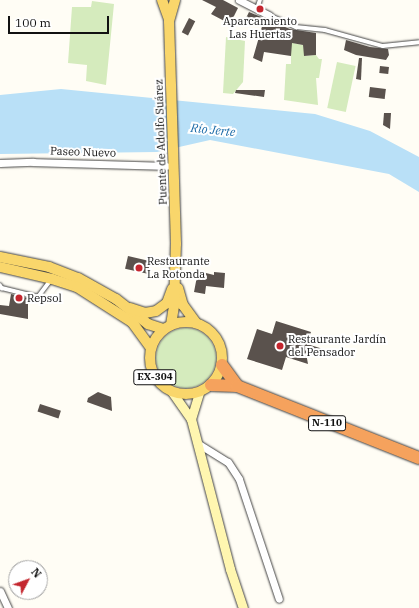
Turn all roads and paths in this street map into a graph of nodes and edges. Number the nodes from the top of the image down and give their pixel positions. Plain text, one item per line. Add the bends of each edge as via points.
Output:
1 (162, 0) edge
2 (175, 0) edge
3 (239, 0) edge
4 (260, 0) edge
5 (257, 9) junction
6 (269, 15) joint
7 (169, 22) junction
8 (419, 42) edge
9 (0, 163) edge
10 (166, 166) dead end
11 (0, 257) edge
12 (176, 262) junction
13 (0, 267) edge
14 (52, 279) junction
15 (175, 279) junction
16 (0, 285) edge
17 (116, 299) junction
18 (196, 323) junction
19 (167, 327) junction
20 (151, 348) junction
21 (222, 365) junction
22 (211, 385) junction
23 (237, 386) junction
24 (172, 392) junction
25 (199, 392) junction
26 (190, 419) junction
27 (197, 443) junction
28 (419, 458) edge
29 (0, 591) edge
30 (279, 599) dead end
31 (8, 608) edge
32 (243, 608) edge

1 - 7 main road
2 - 7 main road
3 - 5 street
4 - 5 lane
5 - 6 street
6 - 8 lane via 296,27 325,30 383,46
7 - 12 main road, Puente de Adolfo Suárez
9 - 10 street, Paseo Nuevo
11 - 17 main road via 49,267 78,278
12 - 15 main road
12 - 18 main road via 179,292 188,314
13 - 14 main road, EX-304
14 - 16 lane via 38,297 2,288
14 - 20 main road, EX-304 via 77,287 110,306 139,329
15 - 17 main road via 166,303 156,311 145,313
15 - 19 main road
17 - 19 main road via 148,324
18 - 19 main road via 183,322
18 - 21 main road via 214,334 219,344
19 - 20 main road
20 - 24 main road, EX-304 via 152,370 160,383
21 - 22 main road
21 - 23 highway
22 - 23 highway, N-110
22 - 25 main road, EX-304
23 - 28 highway, N-110
24 - 25 main road, EX-304
24 - 26 main road
25 - 26 main road
26 - 27 main road
27 - 30 street via 228,462 239,479
27 - 32 main road
29 - 31 street

